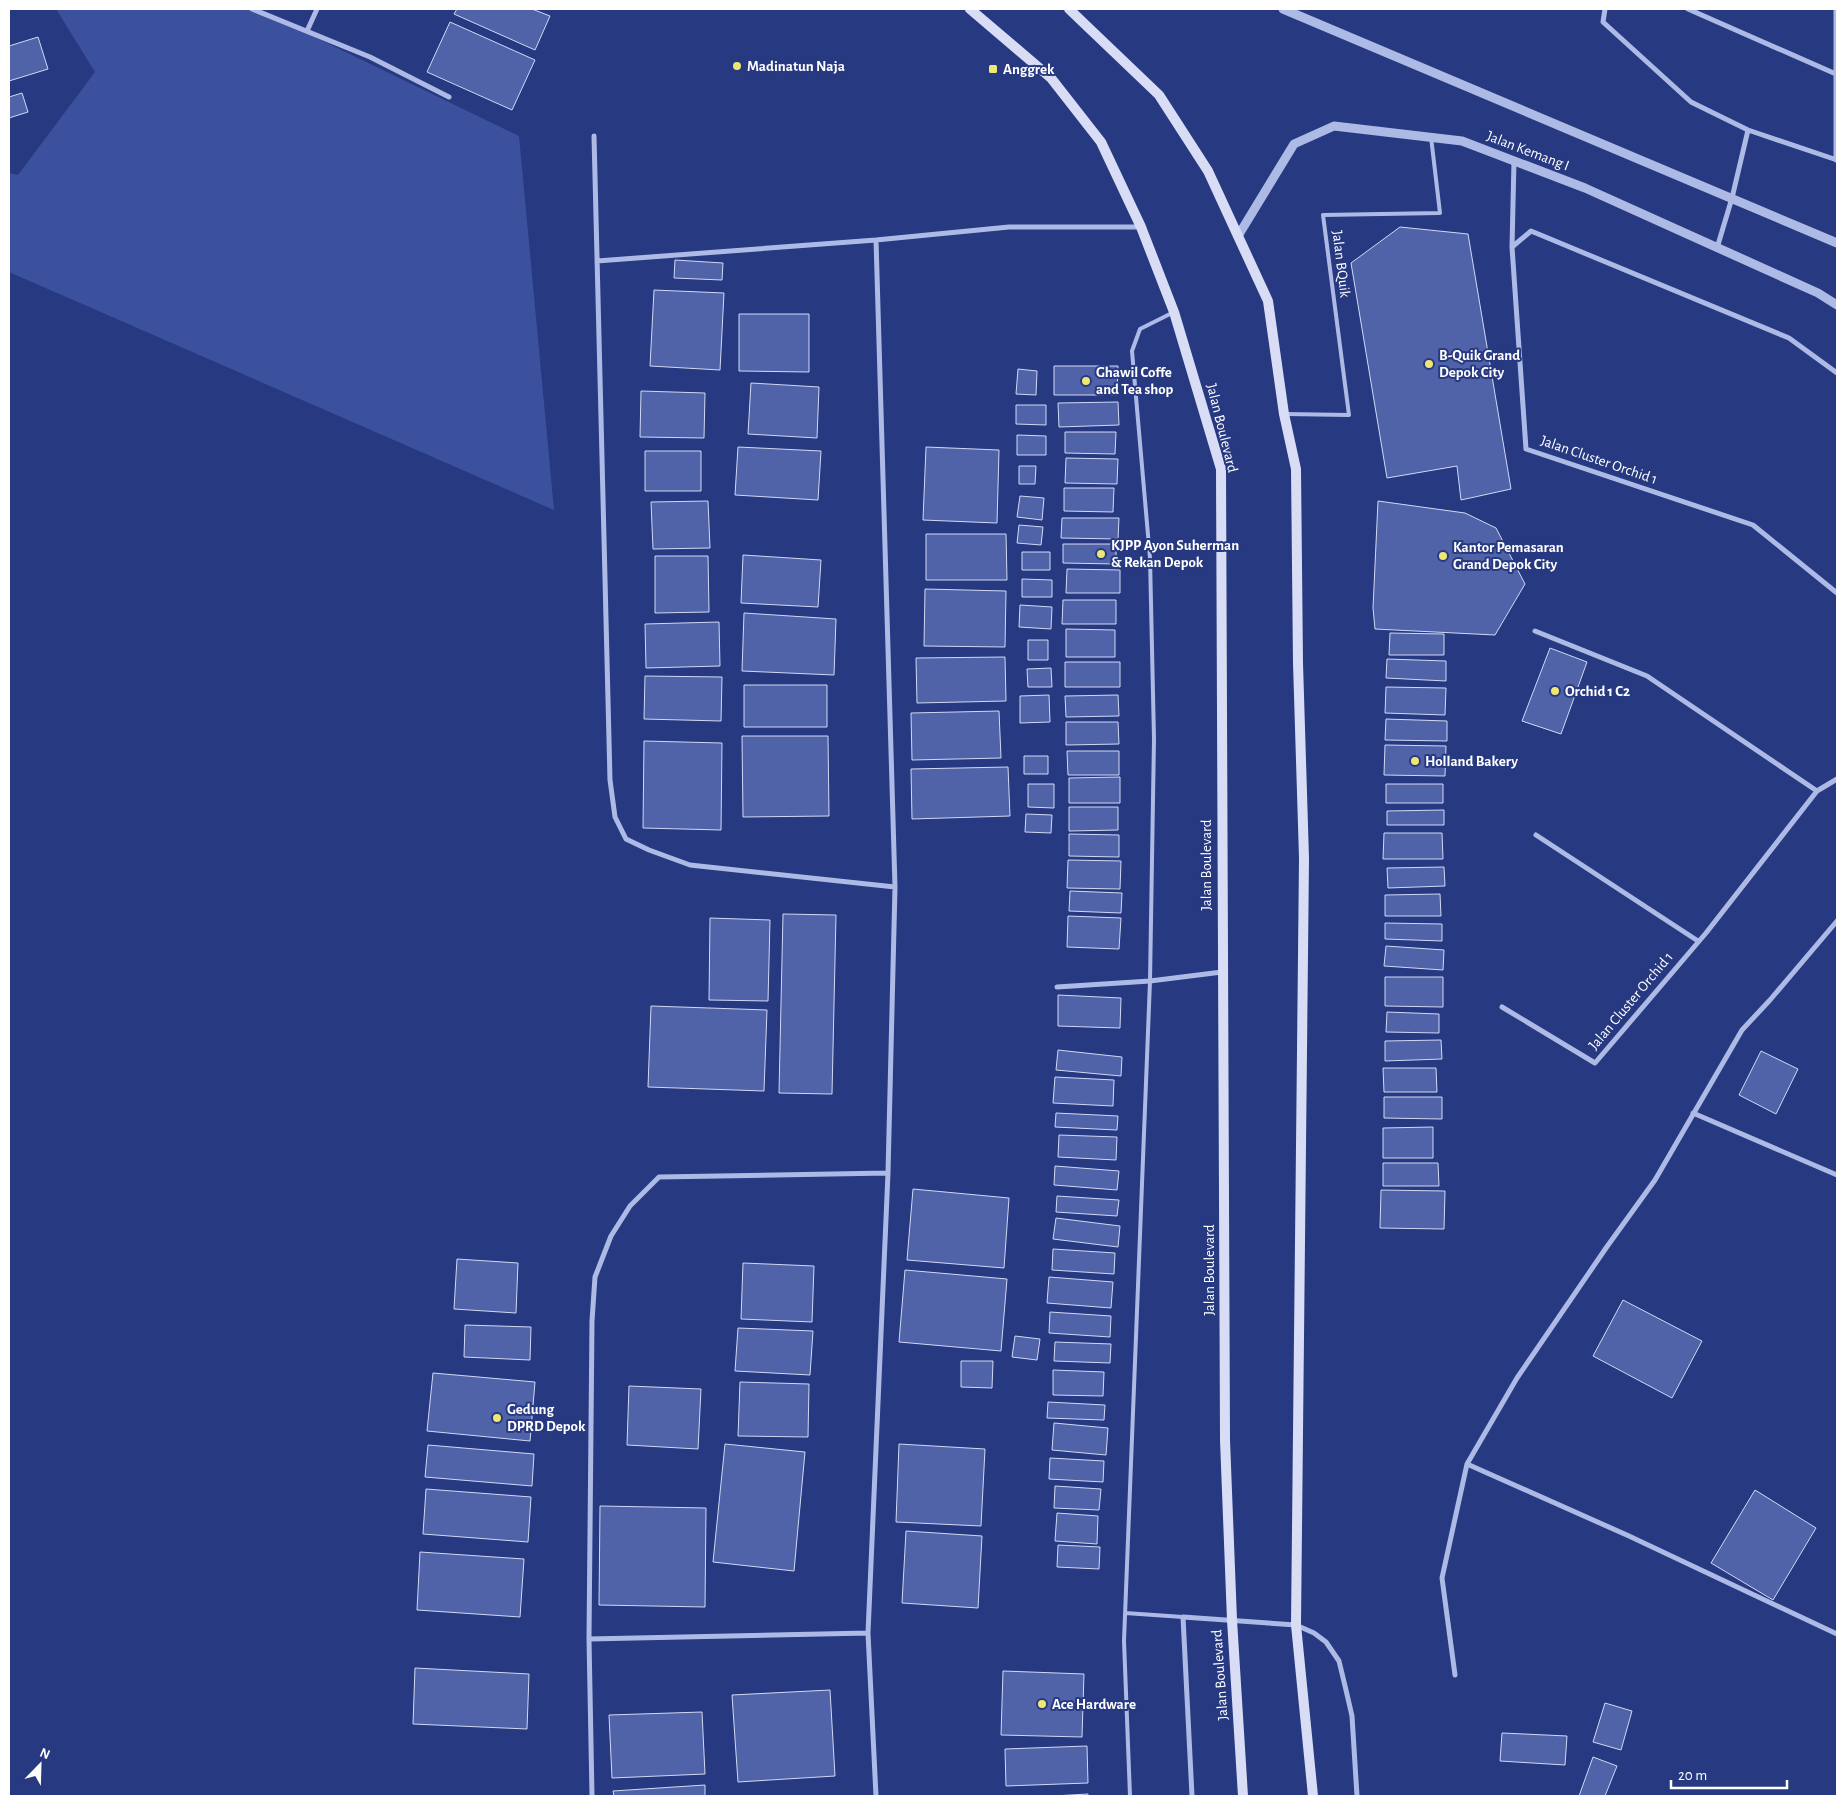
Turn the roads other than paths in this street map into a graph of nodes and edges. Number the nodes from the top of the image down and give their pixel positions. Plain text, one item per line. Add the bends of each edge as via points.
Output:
1 (252, 9) edge
2 (317, 9) edge
3 (970, 9) edge
4 (1069, 9) edge
5 (1283, 9) edge
6 (1605, 9) edge
7 (1688, 9) edge
8 (1836, 9) edge
9 (307, 31) junction
10 (1836, 74) junction
11 (450, 97) dead end
12 (1748, 130) junction
13 (594, 136) dead end
14 (1431, 137) junction
15 (1514, 160) junction
16 (1836, 160) edge
17 (1732, 198) junction
18 (1141, 227) junction
19 (1238, 236) junction
20 (876, 240) junction
21 (1837, 243) edge
22 (1512, 247) junction
23 (1716, 249) junction
24 (597, 261) junction
25 (1837, 305) edge
26 (1174, 312) junction
27 (1837, 373) edge
28 (1284, 414) junction
29 (1837, 593) edge
30 (1535, 631) dead end
31 (1837, 779) edge
32 (1818, 791) junction
33 (1536, 835) dead end
34 (895, 887) junction
35 (1837, 921) edge
36 (1698, 941) junction
37 (1222, 972) junction
38 (1150, 981) junction
39 (1057, 987) dead end
40 (1502, 1007) dead end
41 (1693, 1113) junction
42 (888, 1173) junction
43 (1837, 1175) edge
44 (1466, 1464) junction
45 (1125, 1613) junction
46 (1184, 1617) junction
47 (1232, 1620) junction
48 (1296, 1625) junction
49 (868, 1633) junction
50 (1837, 1634) edge
51 (589, 1639) junction
52 (1455, 1675) dead end
53 (592, 1796) edge
54 (876, 1796) edge
55 (1130, 1796) edge
56 (1192, 1796) edge
57 (1243, 1796) edge
58 (1313, 1796) edge
59 (1357, 1796) edge

1 - 9 street
2 - 9 street
3 - 18 main road, Jalan Boulevard via 1051,78 1084,120 1101,142
4 - 19 main road via 1159,95 1208,171
5 - 17 street
6 - 12 street via 1603,22 1691,102
7 - 10 street
8 - 10 street
9 - 11 street via 370,57
10 - 16 street
12 - 16 street
12 - 17 street
13 - 24 street
14 - 15 street, Jalan Kemang I via 1462,141
14 - 19 street, Jalan Kemang I via 1334,126 1294,144
14 - 28 lane, Jalan BQuik via 1440,213 1323,215 1349,415
15 - 22 street, Jalan Cluster Orchid 1
15 - 23 street, Jalan Kemang I via 1585,188
17 - 21 street
17 - 23 street
18 - 20 street via 1009,228
18 - 26 main road, Jalan Boulevard
19 - 28 main road via 1268,301
20 - 24 street
20 - 34 street
22 - 27 street via 1531,231 1789,338
22 - 29 street, Jalan Cluster Orchid 1 via 1526,449 1754,525
23 - 25 street, Jalan Kemang I via 1818,293
24 - 34 street via 610,780 615,817 626,839 690,864
26 - 37 main road, Jalan Boulevard via 1220,469
26 - 38 lane via 1140,329 1132,351 1150,558 1154,740
28 - 48 main road via 1296,469 1304,858
30 - 32 street via 1647,676
31 - 32 street, Jalan Cluster Orchid 1
32 - 36 street, Jalan Cluster Orchid 1
33 - 36 street
34 - 42 street
35 - 41 street via 1742,1030
36 - 40 street, Jalan Cluster Orchid 1 via 1595,1063
37 - 38 street
37 - 47 main road, Jalan Boulevard via 1225,1440
38 - 39 street
38 - 45 lane
41 - 43 street
41 - 44 street via 1655,1180 1517,1378
42 - 49 street
42 - 51 street via 659,1177 630,1206 611,1236 595,1277
44 - 50 street via 1638,1540
44 - 52 street via 1442,1578
45 - 46 lane
45 - 55 lane
46 - 47 street
46 - 56 street
47 - 48 street
47 - 57 main road, Jalan Boulevard
48 - 58 main road
48 - 59 street via 1326,1642 1339,1661 1352,1716
49 - 51 street
49 - 54 street
51 - 53 street

